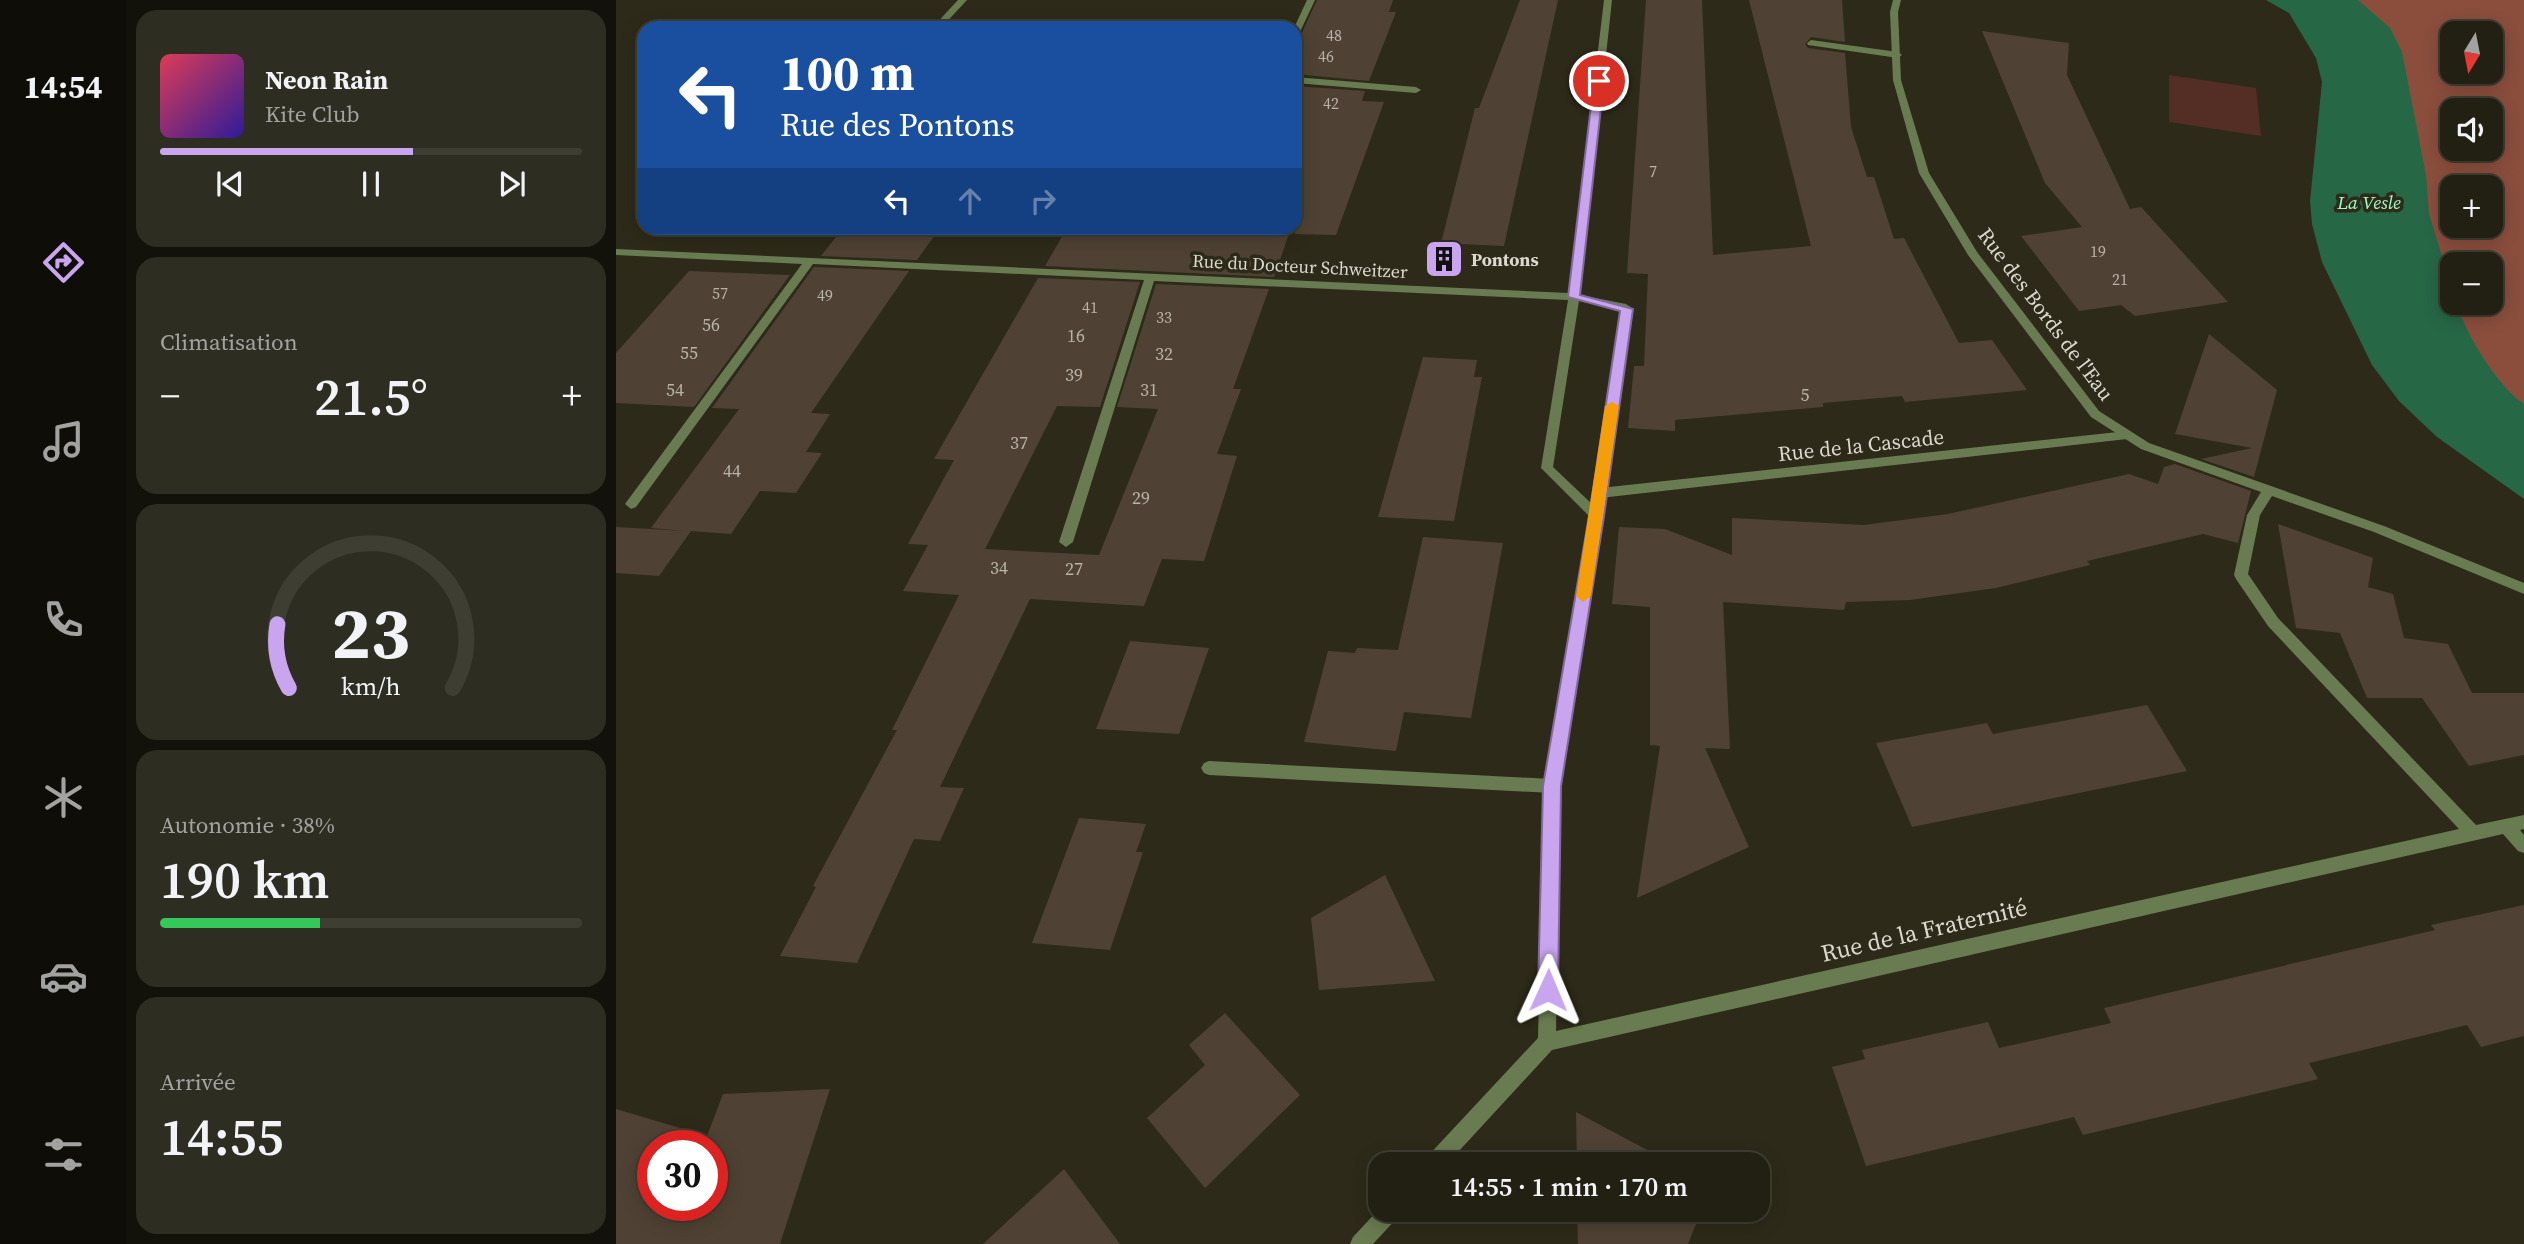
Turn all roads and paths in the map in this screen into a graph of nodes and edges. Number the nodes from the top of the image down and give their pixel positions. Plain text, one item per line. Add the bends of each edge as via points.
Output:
1 (963, 0) edge
2 (1311, 0) edge
3 (1608, 0) edge
4 (1897, 0) edge
5 (943, 21) edge
6 (1301, 21) edge
7 (1811, 43) dead end
8 (1898, 55) junction
9 (1302, 80) edge
10 (1416, 90) dead end
11 (616, 252) edge
12 (810, 261) junction
13 (1150, 277) junction
14 (1574, 297) junction
15 (2127, 435) junction
16 (2269, 490) junction
17 (1600, 493) junction
18 (631, 504) dead end
19 (1597, 516) junction
20 (1066, 542) dead end
21 (2524, 589) edge
22 (1209, 768) dead end
23 (1552, 786) junction
24 (2524, 822) edge
25 (2506, 826) junction
26 (2474, 834) junction
27 (2524, 846) edge
28 (1547, 1042) junction
29 (1445, 1152) edge
30 (1380, 1222) edge
31 (1360, 1244) edge

1 - 5 street
2 - 6 street
3 - 14 street
4 - 8 street, Rue des Bords de l'Eau
7 - 8 street
8 - 15 street, Rue des Bords de l'Eau via 1897,80 1924,173 1972,253 2095,414
9 - 10 street
11 - 12 street, Rue du Docteur Schweitzer
12 - 13 street, Rue du Docteur Schweitzer
12 - 18 street
13 - 14 street, Rue du Docteur Schweitzer
13 - 20 street
14 - 17 street, Rue du Docteur Schweitzer via 1626,309
14 - 19 street via 1547,468
15 - 16 street, Rue des Bords de l'Eau via 2145,446
15 - 17 street, Rue de la Cascade
16 - 21 street, Rue des Bords de l'Eau via 2379,528
16 - 26 street via 2254,515 2241,575 2273,622
17 - 19 street
19 - 23 street
22 - 23 street
23 - 28 street
24 - 25 street, Rue de la Fraternité
25 - 26 street, Rue de la Fraternité
25 - 27 street
26 - 28 street, Rue de la Fraternité
28 - 29 street
30 - 31 street

